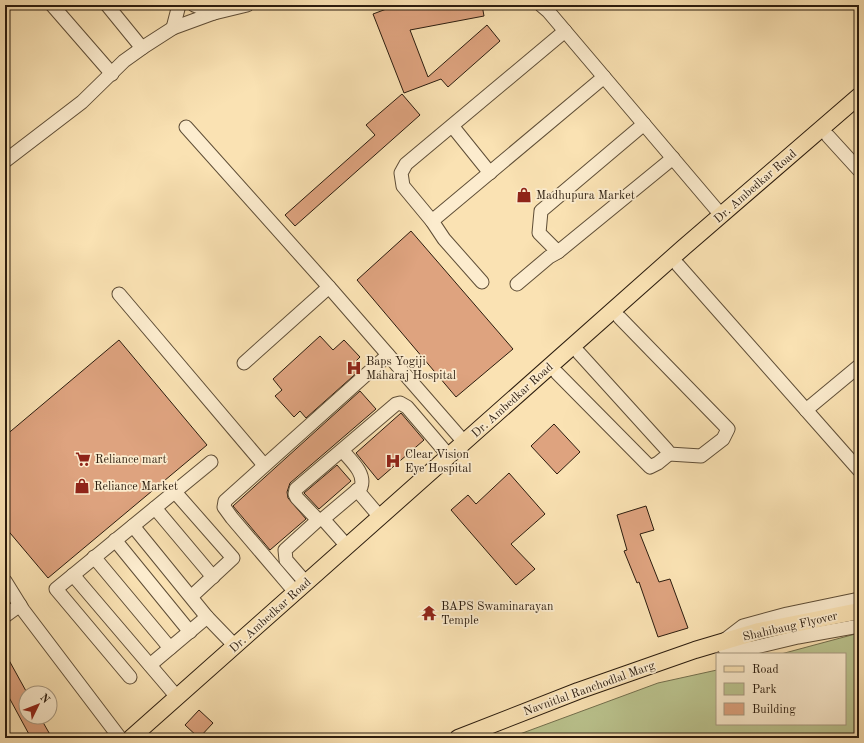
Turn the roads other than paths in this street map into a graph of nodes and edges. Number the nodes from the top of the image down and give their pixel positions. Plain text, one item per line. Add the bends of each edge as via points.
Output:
1 (52, 5) edge
2 (107, 5) edge
3 (179, 5) edge
4 (194, 5) edge
5 (247, 5) edge
6 (541, 5) edge
7 (214, 13) junction
8 (173, 28) junction
9 (565, 31) junction
10 (142, 48) junction
11 (112, 74) junction
12 (604, 77) junction
13 (859, 96) edge
14 (859, 109) edge
15 (644, 124) junction
16 (186, 127) dead end
17 (453, 127) junction
18 (828, 136) junction
19 (673, 158) junction
20 (5, 161) edge
21 (859, 170) edge
22 (490, 173) junction
23 (721, 216) junction
24 (432, 221) junction
25 (558, 252) junction
26 (678, 266) junction
27 (482, 282) dead end
28 (517, 284) dead end
29 (329, 288) junction
30 (119, 294) dead end
31 (620, 318) junction
32 (388, 354) junction
33 (579, 354) junction
34 (244, 363) dead end
35 (859, 366) edge
36 (557, 373) junction
37 (806, 410) junction
38 (464, 442) junction
39 (342, 450) junction
40 (669, 454) junction
41 (449, 456) junction
42 (211, 462) dead end
43 (264, 465) junction
44 (859, 470) edge
45 (357, 490) junction
46 (175, 492) junction
47 (155, 508) junction
48 (380, 517) junction
49 (321, 519) junction
50 (132, 526) junction
51 (115, 540) junction
52 (347, 546) junction
53 (94, 557) junction
54 (73, 575) junction
55 (213, 577) junction
56 (5, 581) edge
57 (301, 587) junction
58 (192, 596) junction
59 (859, 599) edge
60 (20, 605) junction
61 (859, 611) edge
62 (5, 616) edge
63 (207, 617) junction
64 (859, 618) edge
65 (859, 626) edge
66 (190, 632) junction
67 (760, 635) junction
68 (235, 646) junction
69 (723, 646) junction
70 (170, 648) junction
71 (150, 665) junction
72 (130, 677) dead end
73 (177, 697) junction
74 (120, 738) edge
75 (131, 738) edge
76 (145, 738) edge
77 (458, 738) edge
78 (477, 738) edge

1 - 11 street
2 - 10 street
3 - 8 street
4 - 7 street
5 - 7 street
6 - 9 street
7 - 8 street
8 - 10 street
9 - 12 street
9 - 17 street
10 - 11 street
11 - 20 street via 82,102
12 - 15 street
12 - 22 street
13 - 23 main road, Dr. Ambedkar Road
14 - 18 main road, Dr. Ambedkar Road
15 - 19 street
15 - 25 street via 541,211 539,233
16 - 29 street
17 - 22 street
17 - 24 street via 406,164 401,173 402,186
18 - 21 street
18 - 26 main road, Dr. Ambedkar Road
19 - 23 street
19 - 25 street
22 - 24 street
23 - 38 main road, Dr. Ambedkar Road
24 - 27 street via 444,239
25 - 28 street
26 - 31 main road, Dr. Ambedkar Road
26 - 37 street
29 - 32 street
29 - 34 street
30 - 43 street
31 - 33 main road, Dr. Ambedkar Road
31 - 40 street via 728,429 723,439 701,456
32 - 38 street
32 - 43 street
33 - 36 main road, Dr. Ambedkar Road
33 - 40 street
35 - 37 street
36 - 40 street via 650,467
36 - 76 main road, Dr. Ambedkar Road
37 - 44 street
38 - 41 main road, Dr. Ambedkar Road
39 - 41 street via 400,403 407,407
39 - 45 street via 363,478 361,487
39 - 49 street via 296,489 297,498
41 - 48 main road, Dr. Ambedkar Road
42 - 46 street
43 - 57 street via 225,501 224,507
45 - 48 street
45 - 49 street
46 - 47 street
46 - 55 street via 233,558
47 - 50 street
47 - 55 street
48 - 52 main road, Dr. Ambedkar Road
49 - 52 street
49 - 57 street via 285,550 286,560
50 - 51 street
50 - 58 street
51 - 53 street
51 - 66 street
52 - 57 main road, Dr. Ambedkar Road
53 - 54 street
53 - 70 street
54 - 71 street
54 - 72 street via 56,589
55 - 58 street
56 - 60 street
57 - 68 main road, Dr. Ambedkar Road
58 - 63 street
59 - 69 street via 743,626
60 - 62 street
60 - 74 street
61 - 67 main road, Shahibaug Flyover
63 - 66 street
63 - 68 street
64 - 67 main road, Shahibaug Flyover
65 - 69 street via 752,648
66 - 70 street
67 - 69 main road, Shahibaug Flyover
68 - 73 main road, Dr. Ambedkar Road
69 - 77 main road, Navnitlal Ranchodlal Marg via 578,691
69 - 78 main road
70 - 71 street
71 - 73 street
73 - 75 main road, Dr. Ambedkar Road

